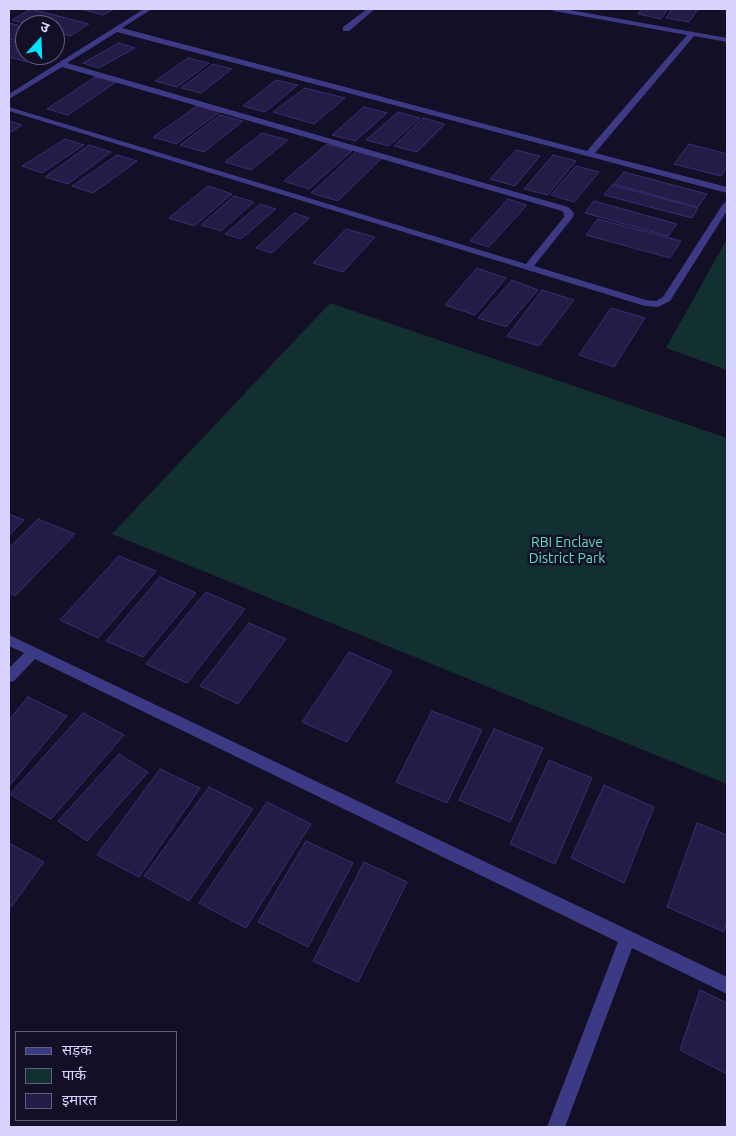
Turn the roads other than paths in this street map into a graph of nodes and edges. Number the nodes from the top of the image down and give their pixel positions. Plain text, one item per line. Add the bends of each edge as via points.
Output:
1 (148, 9) edge
2 (371, 9) edge
3 (554, 9) edge
4 (116, 29) junction
5 (346, 29) dead end
6 (692, 34) junction
7 (727, 40) edge
8 (65, 61) edge
9 (59, 65) edge
10 (64, 65) edge
11 (9, 97) edge
12 (9, 109) edge
13 (590, 153) junction
14 (727, 190) edge
15 (727, 204) edge
16 (528, 268) junction
17 (9, 640) edge
18 (32, 652) junction
19 (9, 678) edge
20 (627, 938) junction
21 (727, 986) edge
22 (556, 1127) edge

1 - 4 street
2 - 5 street
3 - 6 street
4 - 8 street
4 - 13 street
6 - 7 street
6 - 13 street
9 - 11 street
10 - 16 street via 565,209 568,217
12 - 16 street
13 - 14 street
15 - 16 street via 667,300 658,304 645,303
17 - 18 street
18 - 19 street
18 - 20 street
20 - 21 street
20 - 22 street

